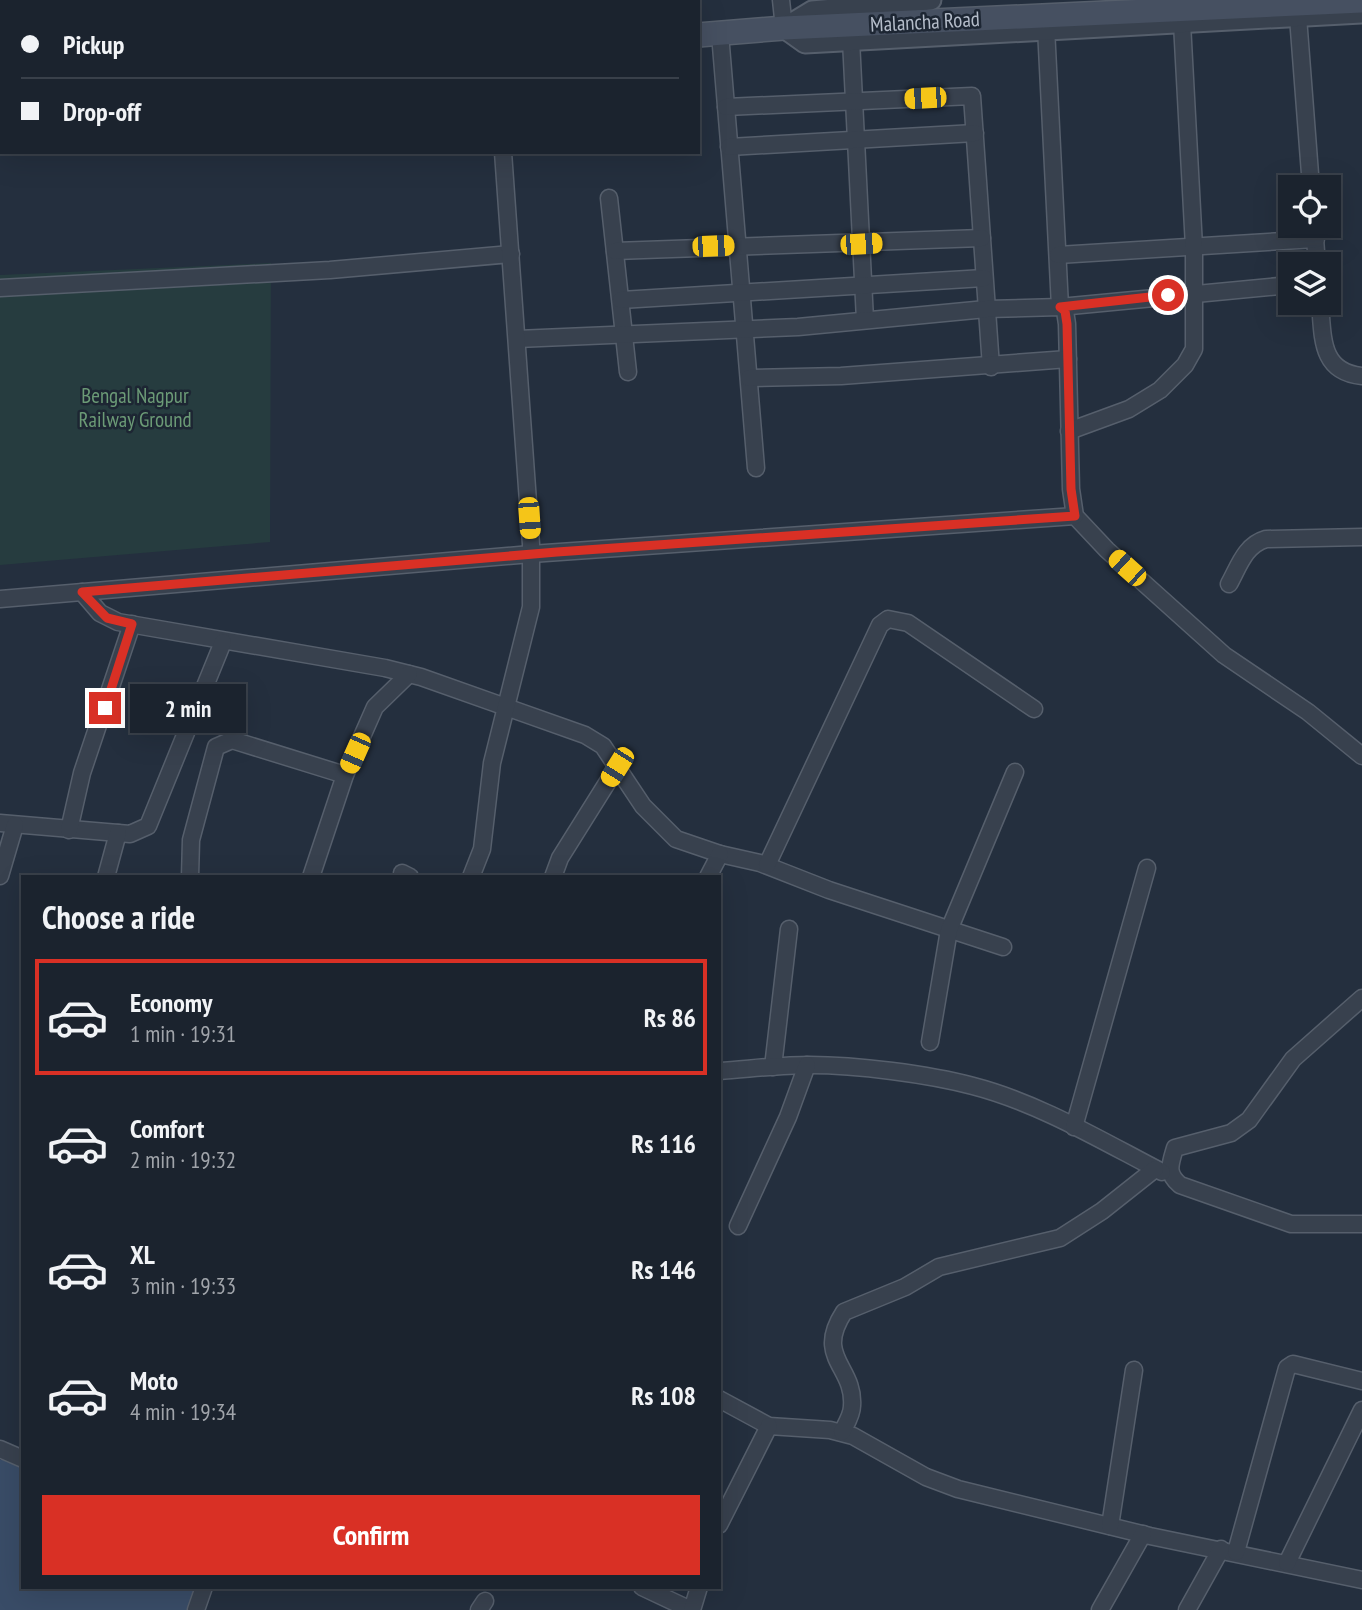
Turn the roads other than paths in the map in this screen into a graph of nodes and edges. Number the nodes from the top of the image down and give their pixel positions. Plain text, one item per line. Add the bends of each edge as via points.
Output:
1 (781, 0) edge
2 (931, 0) edge
3 (1362, 1) edge
4 (1362, 13) edge
5 (1298, 17) junction
6 (1182, 23) junction
7 (784, 28) junction
8 (1046, 28) junction
9 (709, 35) edge
10 (852, 40) junction
11 (854, 101) junction
12 (726, 107) junction
13 (975, 133) junction
14 (856, 139) junction
15 (729, 147) junction
16 (503, 154) edge
17 (1310, 175) edge
18 (609, 198) dead end
19 (1278, 237) edge
20 (982, 238) junction
21 (861, 244) junction
22 (737, 245) junction
23 (1194, 247) junction
24 (615, 251) junction
25 (511, 254) junction
26 (1058, 255) junction
27 (984, 278) junction
28 (863, 283) junction
29 (1278, 286) edge
30 (0, 288) edge
31 (741, 290) junction
32 (1195, 292) junction
33 (621, 300) junction
34 (1060, 307) junction
35 (986, 309) junction
36 (1322, 315) edge
37 (865, 320) junction
38 (745, 329) junction
39 (626, 335) junction
40 (517, 340) junction
41 (1068, 359) junction
42 (991, 367) junction
43 (628, 372) dead end
44 (1362, 376) edge
45 (749, 378) junction
46 (1069, 431) junction
47 (756, 468) dead end
48 (1075, 516) junction
49 (1362, 537) edge
50 (531, 554) junction
51 (1229, 584) dead end
52 (82, 592) junction
53 (0, 598) edge
54 (132, 624) junction
55 (223, 642) junction
56 (409, 674) junction
57 (507, 706) junction
58 (1034, 709) dead end
59 (1362, 756) edge
60 (617, 767) junction
61 (1015, 772) dead end
62 (345, 775) junction
63 (7, 824) edge
64 (69, 830) junction
65 (118, 833) junction
66 (720, 854) junction
67 (767, 865) junction
68 (1147, 868) dead end
69 (107, 875) edge
70 (190, 875) edge
71 (312, 875) edge
72 (472, 875) edge
73 (554, 875) edge
74 (709, 875) edge
75 (0, 876) edge
76 (789, 929) dead end
77 (949, 930) junction
78 (1003, 947) dead end
79 (1362, 998) edge
80 (930, 1042) dead end
81 (807, 1065) junction
82 (773, 1067) junction
83 (721, 1071) edge
84 (1074, 1127) junction
85 (1155, 1169) junction
86 (1170, 1177) junction
87 (1362, 1224) edge
88 (738, 1226) dead end
89 (1134, 1370) dead end
90 (1362, 1381) edge
91 (721, 1400) edge
92 (1362, 1410) edge
93 (769, 1426) junction
94 (842, 1432) junction
95 (0, 1449) edge
96 (21, 1458) edge
97 (721, 1521) edge
98 (1110, 1526) junction
99 (1143, 1534) junction
100 (1228, 1551) junction
101 (1287, 1563) junction
102 (1362, 1580) edge
103 (203, 1589) edge
104 (646, 1589) edge
105 (698, 1589) edge
106 (195, 1610) edge
107 (692, 1610) edge
108 (1100, 1610) edge
109 (1187, 1610) edge

1 - 7 street
2 - 7 street via 812,11
3 - 7 main road, Malancha Road
4 - 5 street
5 - 6 street
5 - 17 street
6 - 8 street
6 - 23 street
7 - 9 main road, Malancha Road
7 - 10 street via 805,43
8 - 10 street
8 - 26 street
9 - 12 street
10 - 11 street
11 - 12 street
11 - 13 street via 972,96
11 - 14 street
12 - 15 street
13 - 14 street
13 - 20 street
14 - 15 street
14 - 21 street
15 - 22 street
16 - 25 street
18 - 24 street
19 - 23 street
20 - 21 street
20 - 27 street
21 - 22 street
21 - 28 street
22 - 24 street
22 - 31 street
23 - 26 street
23 - 32 street
24 - 33 street
25 - 30 street via 330,270
25 - 40 street
26 - 34 street
27 - 28 street
27 - 35 street
28 - 31 street
28 - 37 street
29 - 32 street
31 - 33 street
31 - 38 street
32 - 34 street
32 - 46 street via 1197,332 1185,365 1160,390 1129,409
33 - 39 street
34 - 35 street
34 - 41 street via 1065,311
35 - 37 street
35 - 42 street
36 - 44 street via 1327,355 1340,371
37 - 38 street
38 - 39 street
38 - 45 street
39 - 40 street
39 - 43 street
40 - 50 street
41 - 42 street
41 - 46 street
42 - 45 street
45 - 47 street
46 - 48 street
48 - 50 street
48 - 59 street via 1224,655 1308,712
49 - 51 street via 1255,542
50 - 52 street
50 - 57 street via 531,607
52 - 53 street
52 - 54 street via 107,618
54 - 55 street
54 - 64 street via 82,772
55 - 56 street
55 - 65 street via 153,818 141,831
56 - 57 street
56 - 62 street via 375,707
57 - 60 street via 597,741
57 - 72 street via 492,763 482,849
58 - 67 street via 908,623 888,619 880,625
60 - 66 street via 661,828 676,839
60 - 73 street
61 - 77 street
62 - 70 street via 232,740 220,743 191,840
62 - 71 street
63 - 64 street
63 - 75 street
64 - 65 street
65 - 69 street
66 - 67 street
66 - 74 street
67 - 77 street
68 - 84 street
76 - 82 street
77 - 78 street
77 - 80 street
79 - 86 street via 1293,1059 1248,1120 1231,1133 1175,1149
81 - 82 street
81 - 84 street via 845,1065 972,1086
81 - 88 street
82 - 83 street
84 - 85 street
85 - 86 street
85 - 94 street via 1059,1238 939,1267 905,1287 844,1312 832,1338 852,1399
86 - 87 street via 1180,1185 1291,1224
89 - 98 street
90 - 100 street via 1293,1364 1287,1368
91 - 93 street
92 - 101 street
93 - 94 street
93 - 97 street
94 - 98 street via 943,1484
95 - 96 street
98 - 99 street
99 - 100 street
99 - 108 street
100 - 101 street
100 - 109 street
101 - 102 street
103 - 106 street
104 - 107 street
105 - 107 street

